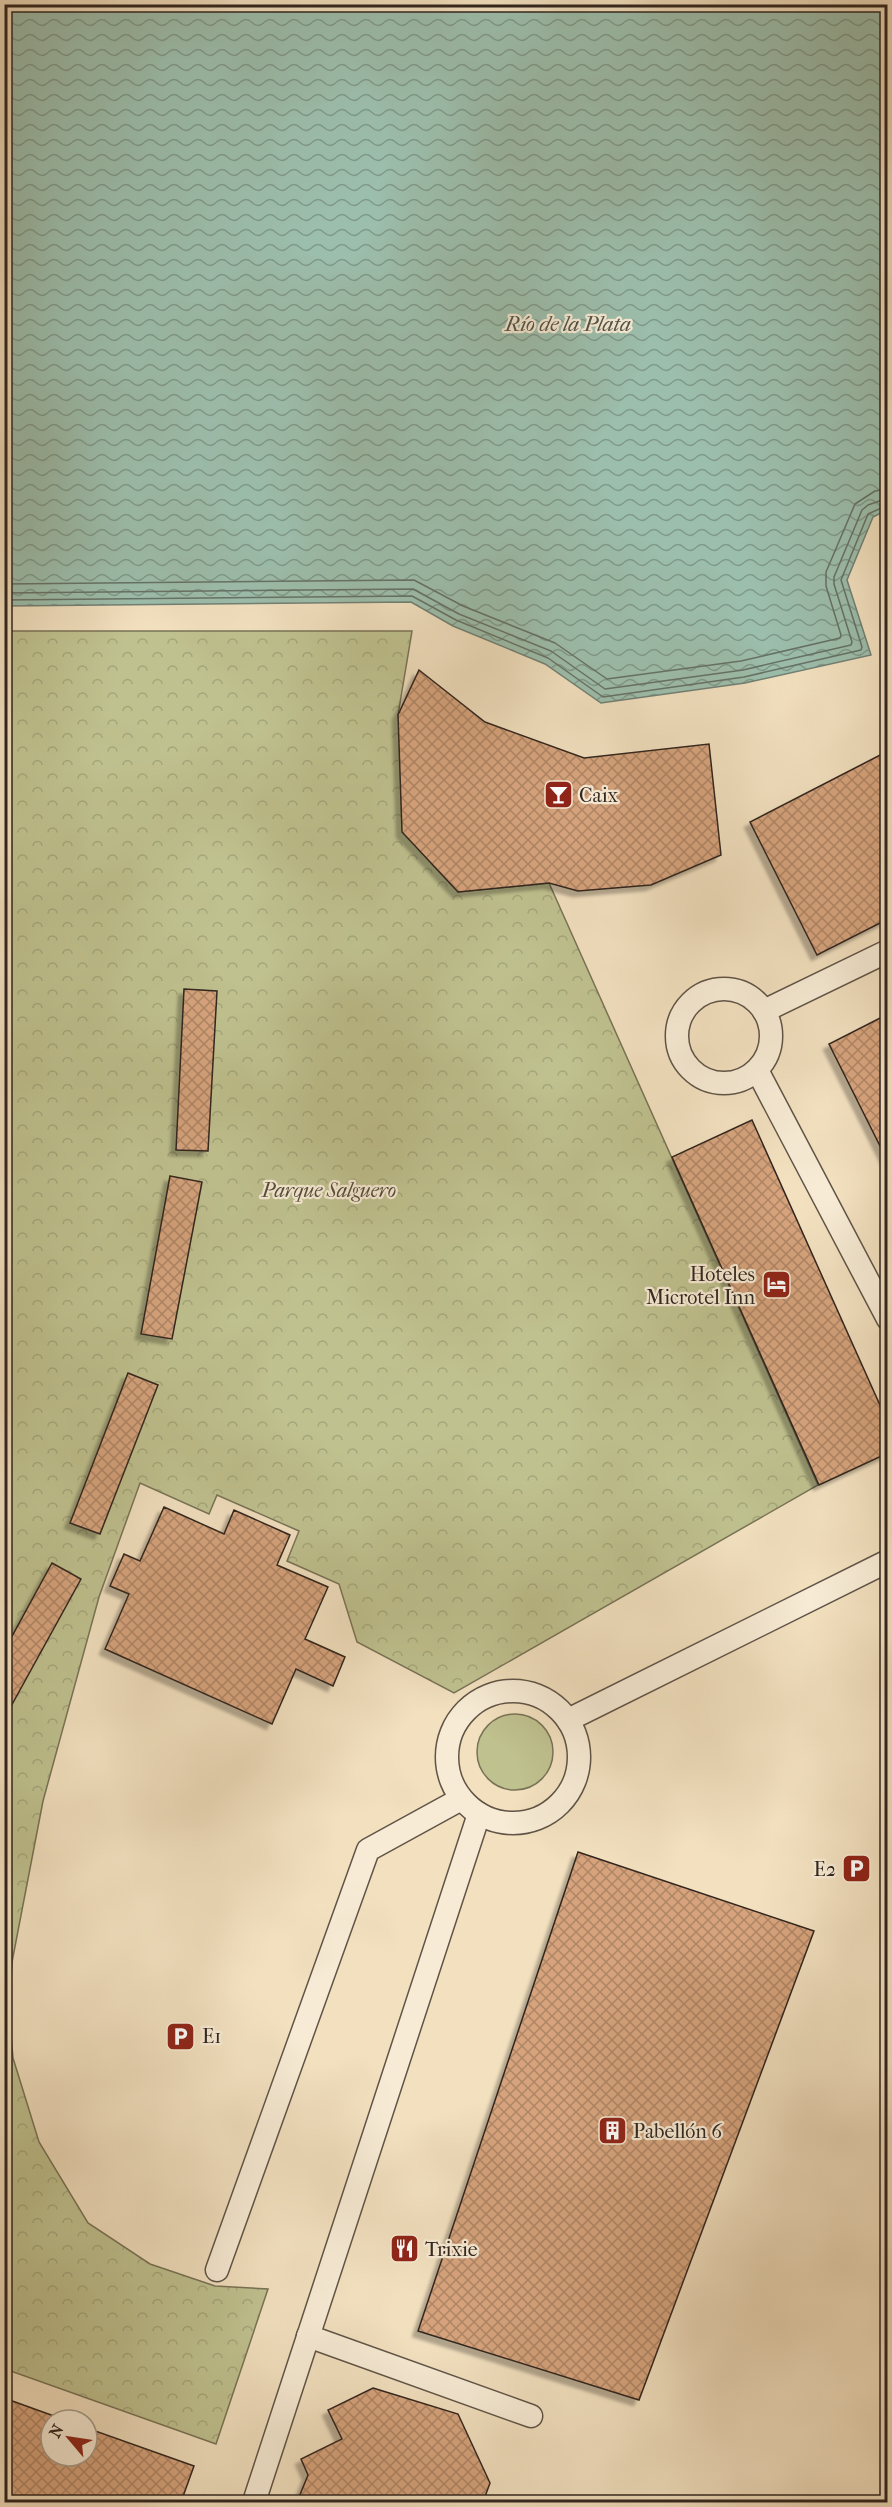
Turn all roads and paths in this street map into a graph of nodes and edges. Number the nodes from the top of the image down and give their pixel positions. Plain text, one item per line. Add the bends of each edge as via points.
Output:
1 (888, 951) edge
2 (764, 1011) junction
3 (757, 1070) junction
4 (888, 1319) edge
5 (888, 1561) edge
6 (568, 1720) junction
7 (461, 1799) junction
8 (479, 1814) junction
9 (217, 2270) dead end
10 (308, 2336) junction
11 (531, 2416) dead end
12 (254, 2502) edge

1 - 2 lane
2 - 3 lane via 771,1042 767,1057
2 - 3 lane via 741,992 710,991 695,998 684,1010 676,1040 680,1055 699,1078 730,1084 745,1080
3 - 4 lane
5 - 6 lane
6 - 7 lane via 552,1703 531,1693 507,1691 484,1697 465,1712 452,1731 446,1755 450,1778
6 - 8 lane via 577,1740 579,1763 573,1784 561,1803 543,1816 521,1823 499,1823
7 - 8 lane
7 - 9 lane via 368,1850
8 - 10 lane
10 - 11 lane
10 - 12 lane

